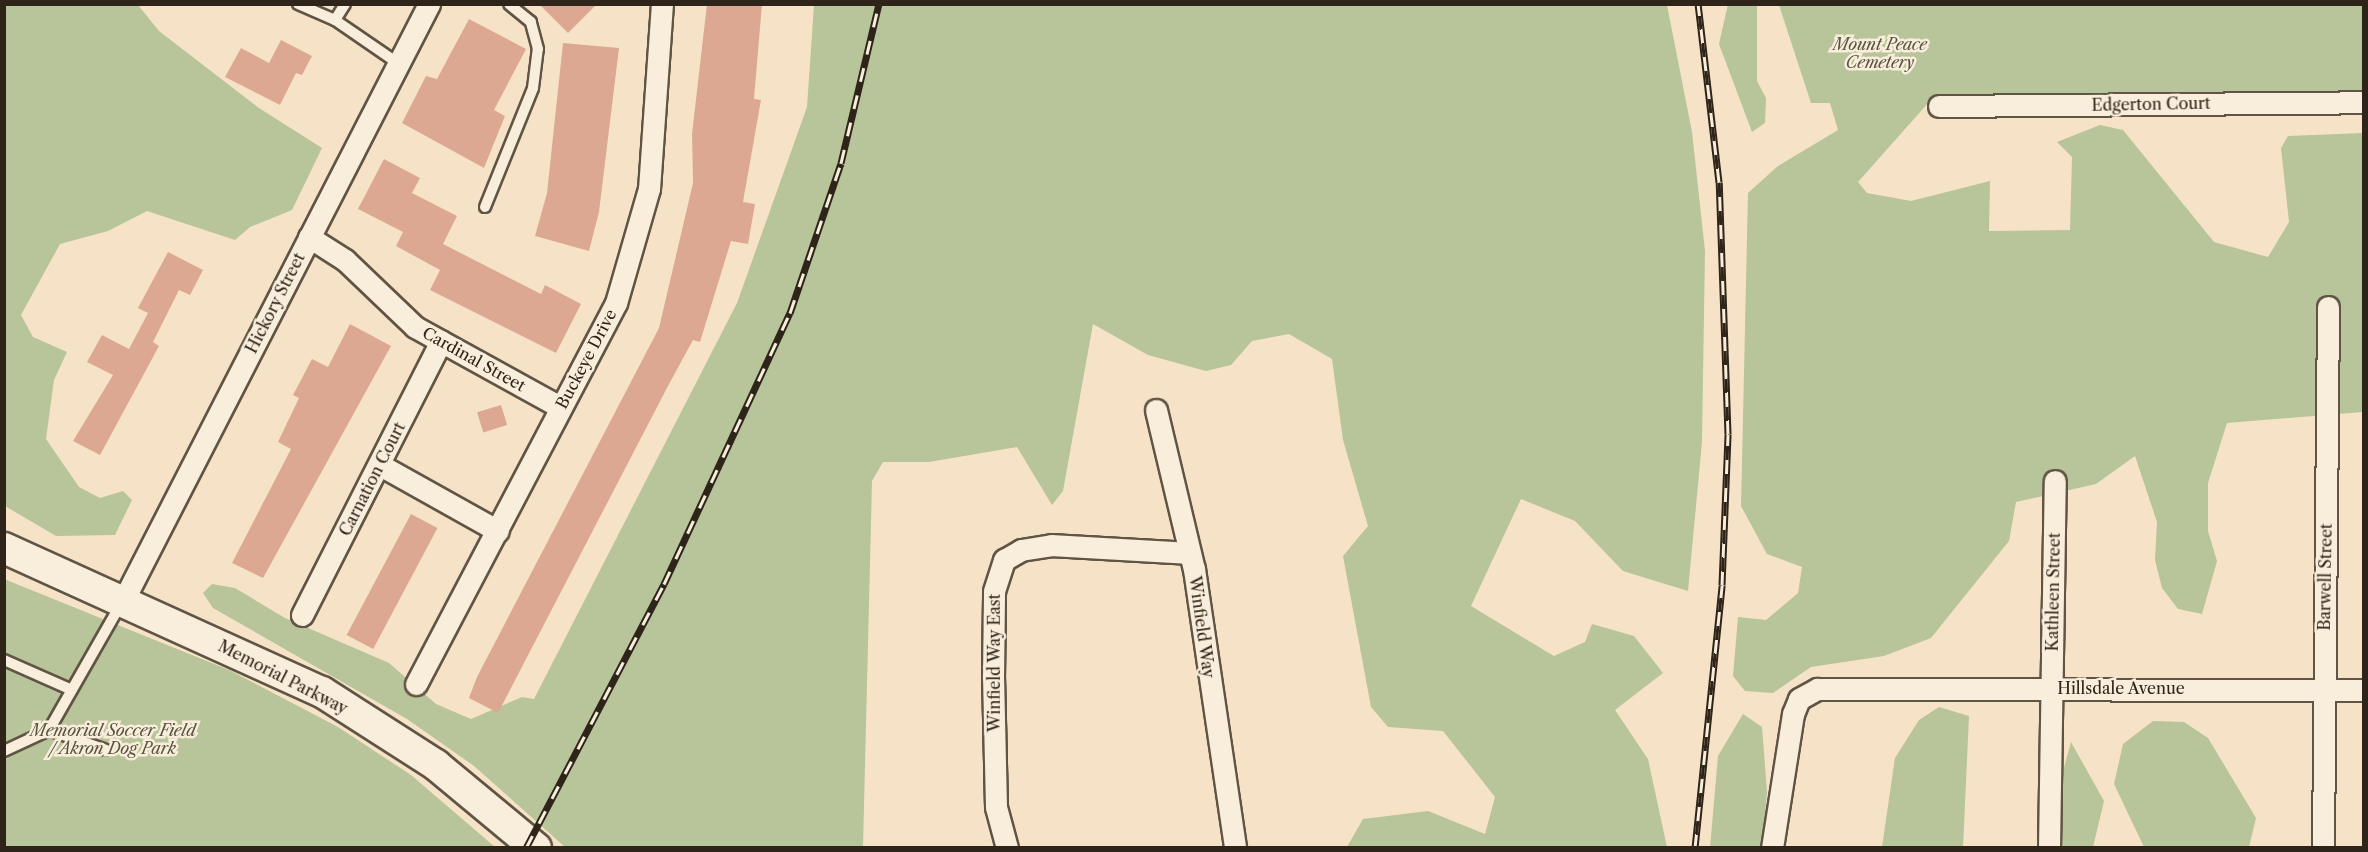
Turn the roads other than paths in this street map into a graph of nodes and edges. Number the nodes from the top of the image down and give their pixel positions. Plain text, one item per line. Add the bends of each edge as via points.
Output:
1 (298, 4) edge
2 (345, 4) edge
3 (429, 4) edge
4 (509, 4) edge
5 (662, 4) edge
6 (335, 20) junction
7 (399, 64) junction
8 (2364, 102) edge
9 (1939, 106) dead end
10 (485, 207) dead end
11 (309, 237) junction
12 (2328, 307) dead end
13 (441, 341) junction
14 (560, 407) junction
15 (1156, 410) dead end
16 (380, 465) junction
17 (2055, 481) dead end
18 (498, 531) junction
19 (4, 548) edge
20 (1189, 553) junction
21 (123, 602) junction
22 (302, 615) dead end
23 (4, 660) edge
24 (416, 684) dead end
25 (2053, 687) junction
26 (72, 690) junction
27 (2325, 690) junction
28 (2364, 690) edge
29 (50, 730) junction
30 (106, 750) dead end
31 (4, 751) edge
32 (536, 848) edge
33 (1007, 848) edge
34 (1235, 848) edge
35 (1772, 848) edge
36 (2049, 848) edge
37 (2323, 848) edge

1 - 6 lane
2 - 6 lane
3 - 7 street, Hickory Street
4 - 10 lane via 531,22 538,49 533,88
5 - 14 street, Buckeye Drive via 645,205 616,303
6 - 7 lane
7 - 11 street, Hickory Street
8 - 9 street, Edgerton Court
11 - 13 street, Cardinal Street via 345,260 415,327
11 - 21 street, Hickory Street
12 - 27 street, Barwell Street
13 - 14 street, Cardinal Street
13 - 16 street, Carnation Court
14 - 18 street, Buckeye Drive
15 - 20 street, Winfield Way
16 - 18 street
16 - 22 street, Carnation Court
17 - 25 street, Kathleen Street
18 - 24 street, Buckeye Drive
19 - 21 main road, Memorial Parkway
20 - 33 street, Winfield Way East via 1052,545 1021,550 1004,560 994,591 993,678 996,807
20 - 34 street, Winfield Way
21 - 26 lane
21 - 32 main road, Memorial Parkway via 321,692 436,765
23 - 26 lane
25 - 27 street, Hillsdale Avenue
25 - 35 street, Hillsdale Avenue via 1817,689 1799,699 1789,730
25 - 36 street, Kathleen Street
26 - 29 lane
27 - 28 street, Hillsdale Avenue
27 - 37 street, Barwell Street
29 - 30 lane
29 - 31 lane

